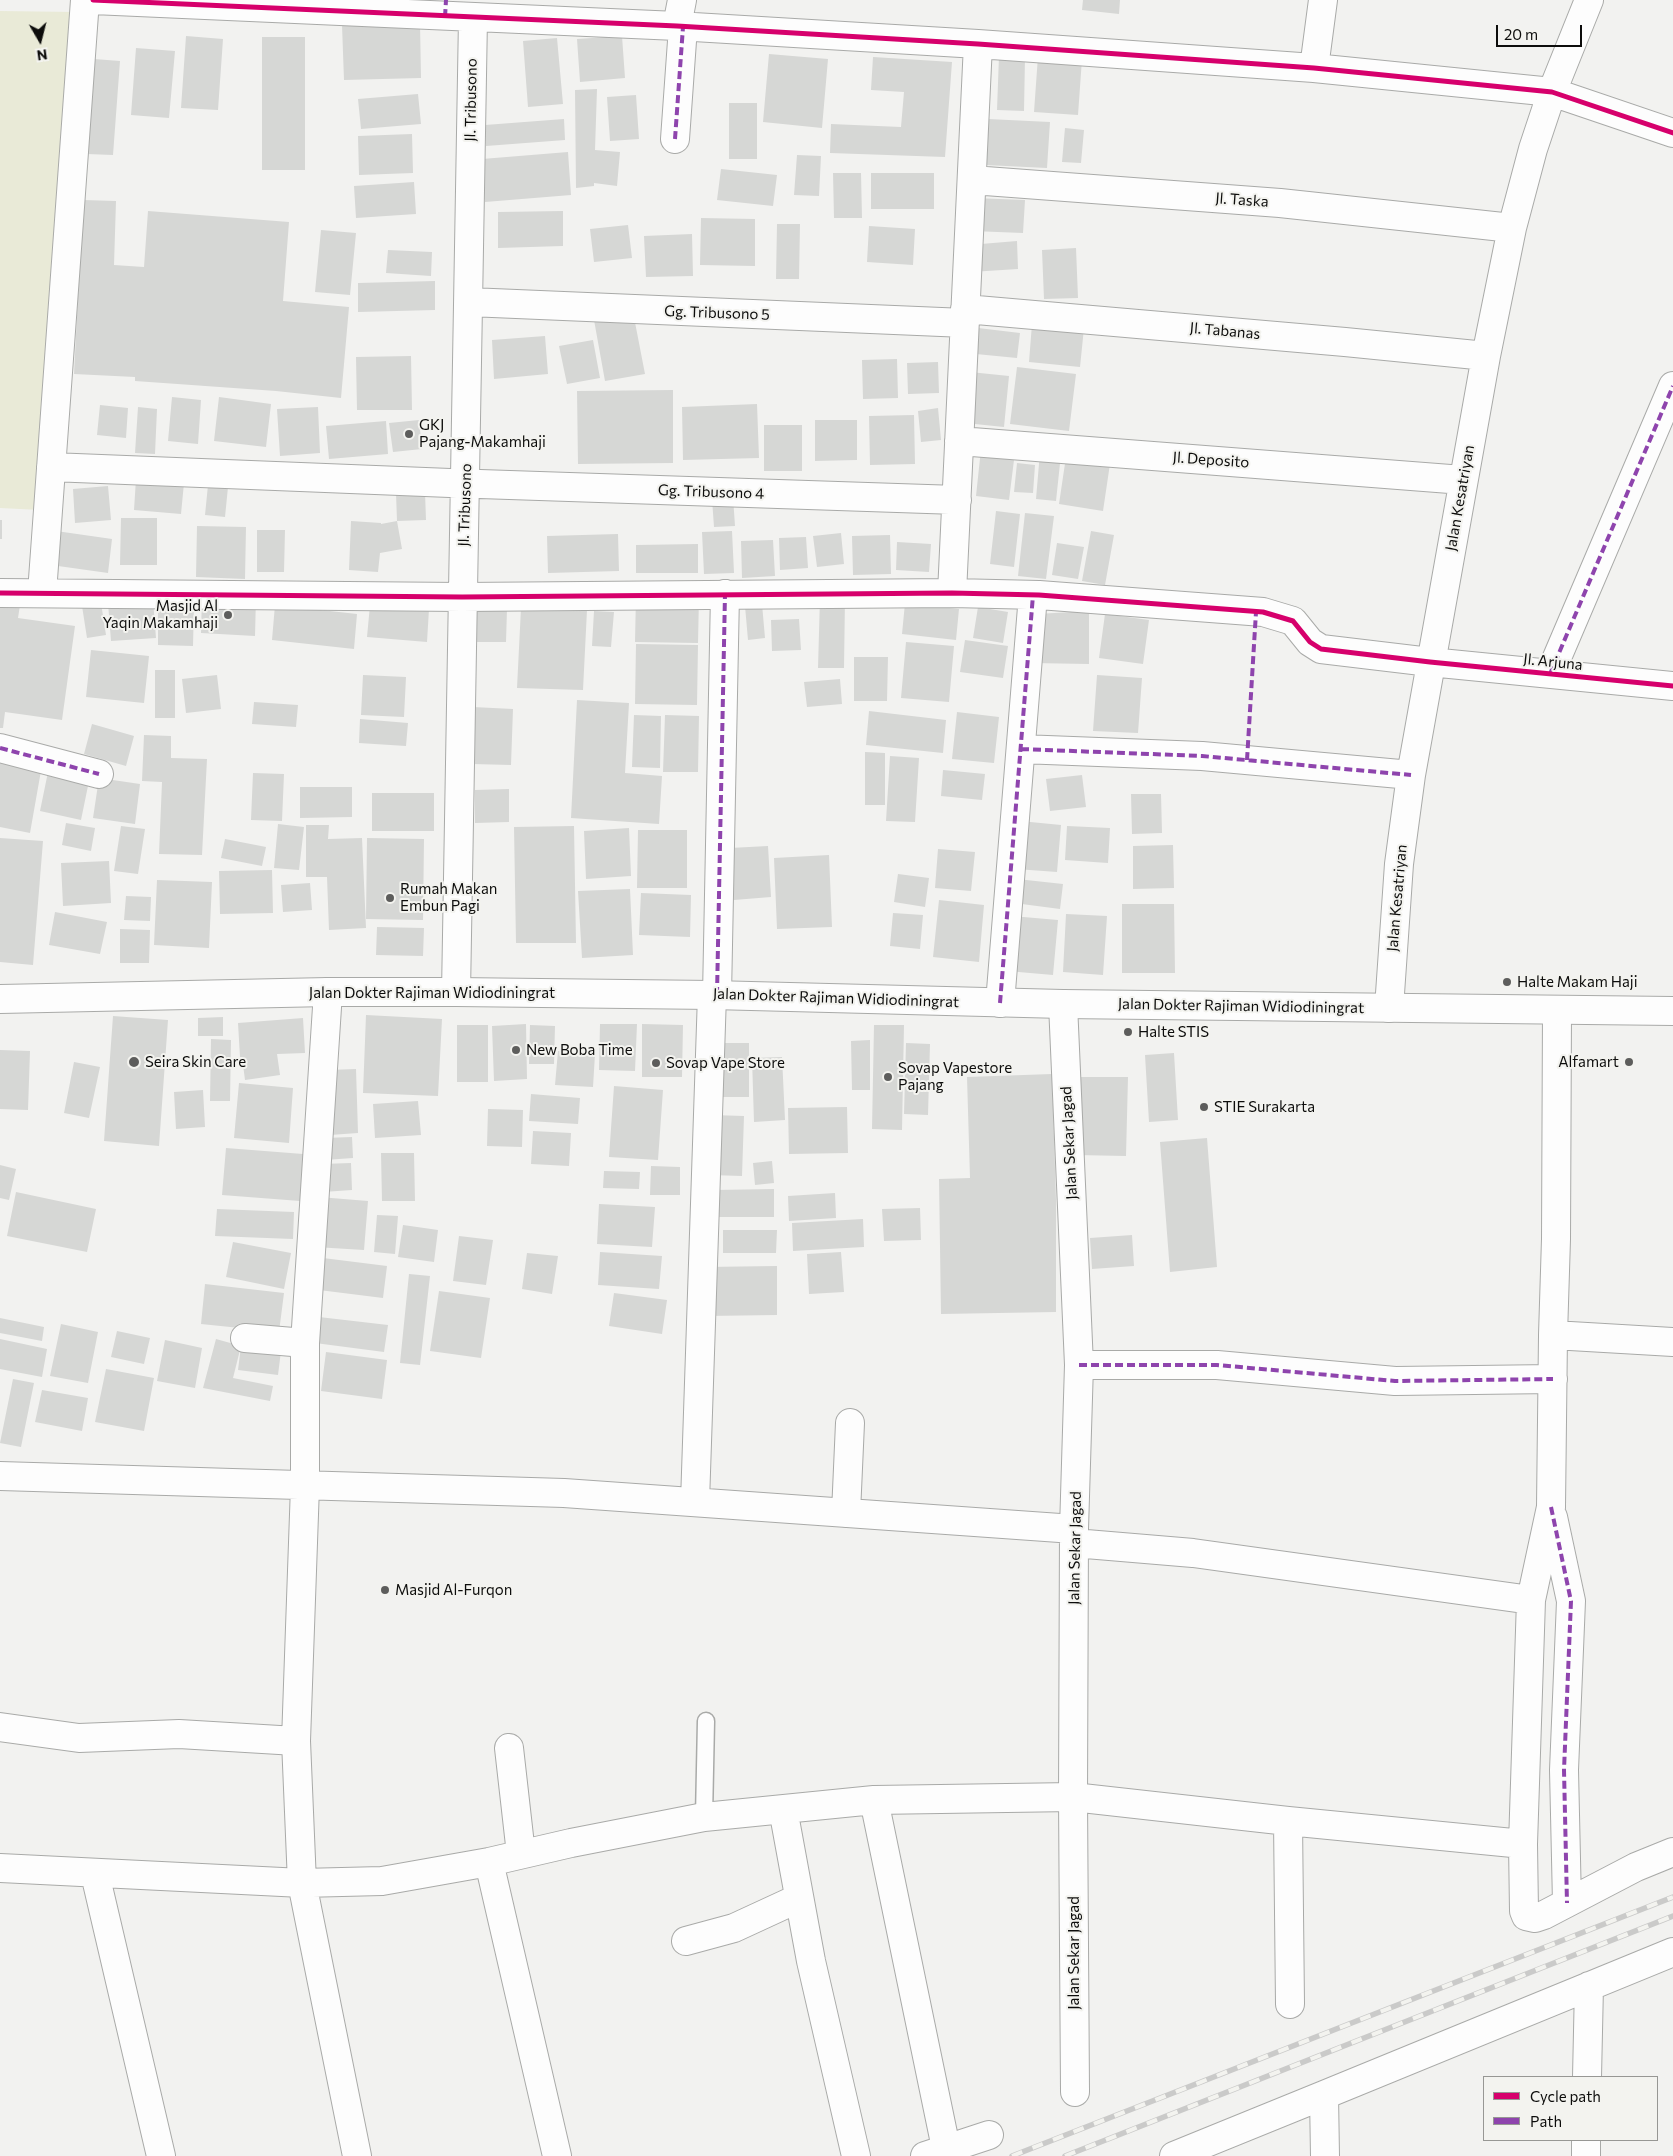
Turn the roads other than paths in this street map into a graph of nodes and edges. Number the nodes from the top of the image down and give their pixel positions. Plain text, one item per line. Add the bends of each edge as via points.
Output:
1 (85, 0) edge
2 (93, 0) edge
3 (1323, 0) edge
4 (1589, 0) edge
5 (309, 5) edge
6 (446, 9) edge
7 (472, 18) junction
8 (681, 18) edge
9 (978, 44) junction
10 (1314, 68) junction
11 (1552, 92) junction
12 (1673, 134) edge
13 (675, 139) dead end
14 (972, 180) junction
15 (1512, 228) junction
16 (469, 302) junction
17 (965, 316) junction
18 (1486, 356) junction
19 (1673, 386) edge
20 (959, 441) junction
21 (51, 468) junction
22 (1463, 480) junction
23 (466, 484) junction
24 (956, 500) junction
25 (0, 593) edge
26 (42, 593) junction
27 (952, 593) junction
28 (725, 594) junction
29 (1033, 595) junction
30 (462, 597) junction
31 (1430, 662) junction
32 (1550, 674) junction
33 (1673, 686) edge
34 (0, 748) edge
35 (1021, 749) junction
36 (99, 774) dead end
37 (1411, 776) junction
38 (328, 992) junction
39 (456, 992) junction
40 (714, 995) junction
41 (0, 999) edge
42 (1000, 1003) junction
43 (1063, 1004) junction
44 (1389, 1008) junction
45 (1557, 1011) junction
46 (1673, 1011) edge
47 (1553, 1335) junction
48 (246, 1338) dead end
49 (1673, 1342) edge
50 (305, 1343) junction
51 (1079, 1365) junction
52 (1552, 1379) junction
53 (850, 1423) dead end
54 (0, 1476) edge
55 (306, 1486) junction
56 (695, 1502) junction
57 (1551, 1507) junction
58 (846, 1513) junction
59 (1074, 1536) junction
60 (1532, 1600) junction
61 (706, 1721) dead end
62 (0, 1727) edge
63 (296, 1741) junction
64 (509, 1748) dead end
65 (1073, 1797) junction
66 (874, 1800) junction
67 (783, 1809) junction
68 (704, 1817) junction
69 (1288, 1821) junction
70 (1523, 1844) junction
71 (1673, 1852) edge
72 (521, 1854) junction
73 (489, 1862) junction
74 (0, 1868) edge
75 (95, 1874) junction
76 (302, 1884) junction
77 (800, 1898) junction
78 (1567, 1903) junction
79 (686, 1941) dead end
80 (1673, 1952) edge
81 (1589, 1986) junction
82 (1290, 2004) dead end
83 (1587, 2076) edge
84 (1075, 2092) dead end
85 (1324, 2095) junction
86 (989, 2134) dead end
87 (1586, 2141) edge
88 (936, 2152) edge
89 (1189, 2153) edge
90 (161, 2156) edge
91 (357, 2156) edge
92 (557, 2156) edge
93 (856, 2156) edge
94 (1325, 2156) edge
95 (1586, 2156) edge

1 - 21 street
2 - 5 street
3 - 10 street
4 - 11 street, Jalan Kesatriyan
5 - 6 street
6 - 7 street
7 - 8 street
7 - 16 street, Jl. Tribusono
8 - 9 street
8 - 13 street
9 - 10 street
9 - 14 street
10 - 11 street
11 - 12 street
11 - 15 street, Jalan Kesatriyan
14 - 15 street, Jl. Taska via 1280,203
14 - 17 street
15 - 18 street, Jalan Kesatriyan
16 - 17 street, Gg. Tribusono 5
16 - 23 street, Jl. Tribusono
17 - 18 street, Jl. Tabanas
17 - 20 street
18 - 22 street, Jalan Kesatriyan
19 - 32 street
20 - 22 street, Jl. Deposito
20 - 24 street
21 - 23 street, Gg. Tribusono 4
21 - 26 street
22 - 31 street, Jalan Kesatriyan
23 - 24 street, Gg. Tribusono 4
23 - 30 street, Jl. Tribusono
24 - 27 street
25 - 26 street, Jl. Arjuna
26 - 30 street, Jl. Arjuna
27 - 28 street, Jl. Arjuna
27 - 29 street, Jl. Arjuna
28 - 30 street, Jl. Arjuna
28 - 40 street
29 - 31 street, Jl. Arjuna via 1263,612 1293,621 1320,649
29 - 35 street
30 - 39 street, Jl. Tribusono
31 - 32 street, Jl. Arjuna
31 - 37 street, Jalan Kesatriyan
32 - 33 street, Jl. Arjuna
34 - 36 street
35 - 37 street via 1202,756
35 - 42 street
37 - 44 street, Jalan Kesatriyan via 1400,864
38 - 39 street, Jalan Dokter Rajiman Widiodiningrat
38 - 41 street, Jalan Dokter Rajiman Widiodiningrat
38 - 50 street
39 - 40 street, Jalan Dokter Rajiman Widiodiningrat
40 - 42 street, Jalan Dokter Rajiman Widiodiningrat
40 - 56 street
42 - 43 street, Jalan Dokter Rajiman Widiodiningrat
43 - 44 street, Jalan Dokter Rajiman Widiodiningrat
43 - 51 street, Jalan Sekar Jagad
44 - 45 street, Jalan Dokter Rajiman Widiodiningrat
45 - 46 street, Jalan Dokter Rajiman Widiodiningrat
45 - 47 street
47 - 49 street
47 - 52 street
48 - 50 street
50 - 55 street
51 - 52 street via 1217,1365 1395,1381
51 - 59 street, Jalan Sekar Jagad
52 - 57 street
53 - 58 street
54 - 55 street
55 - 56 street via 564,1493
55 - 63 street
56 - 58 street
57 - 60 street
57 - 78 street via 1571,1600 1564,1770
58 - 59 street
59 - 60 street
59 - 65 street, Jalan Sekar Jagad
60 - 70 street
61 - 68 lane
62 - 63 street via 79,1738 179,1734
63 - 76 street
64 - 72 street
65 - 66 street
65 - 69 street
65 - 84 street, Jalan Sekar Jagad
66 - 67 street
66 - 88 street
67 - 68 street
67 - 77 street
68 - 72 street
69 - 70 street
69 - 82 street
70 - 78 street via 1526,1916 1535,1918
71 - 78 street via 1636,1867
72 - 73 street
73 - 76 street via 382,1881
73 - 92 street
74 - 75 street
75 - 76 street
75 - 90 street
76 - 91 street
77 - 79 street via 734,1928
77 - 93 street via 811,1961
80 - 81 street
81 - 83 street
81 - 85 street
85 - 89 street
85 - 94 street
86 - 88 street
87 - 95 street

